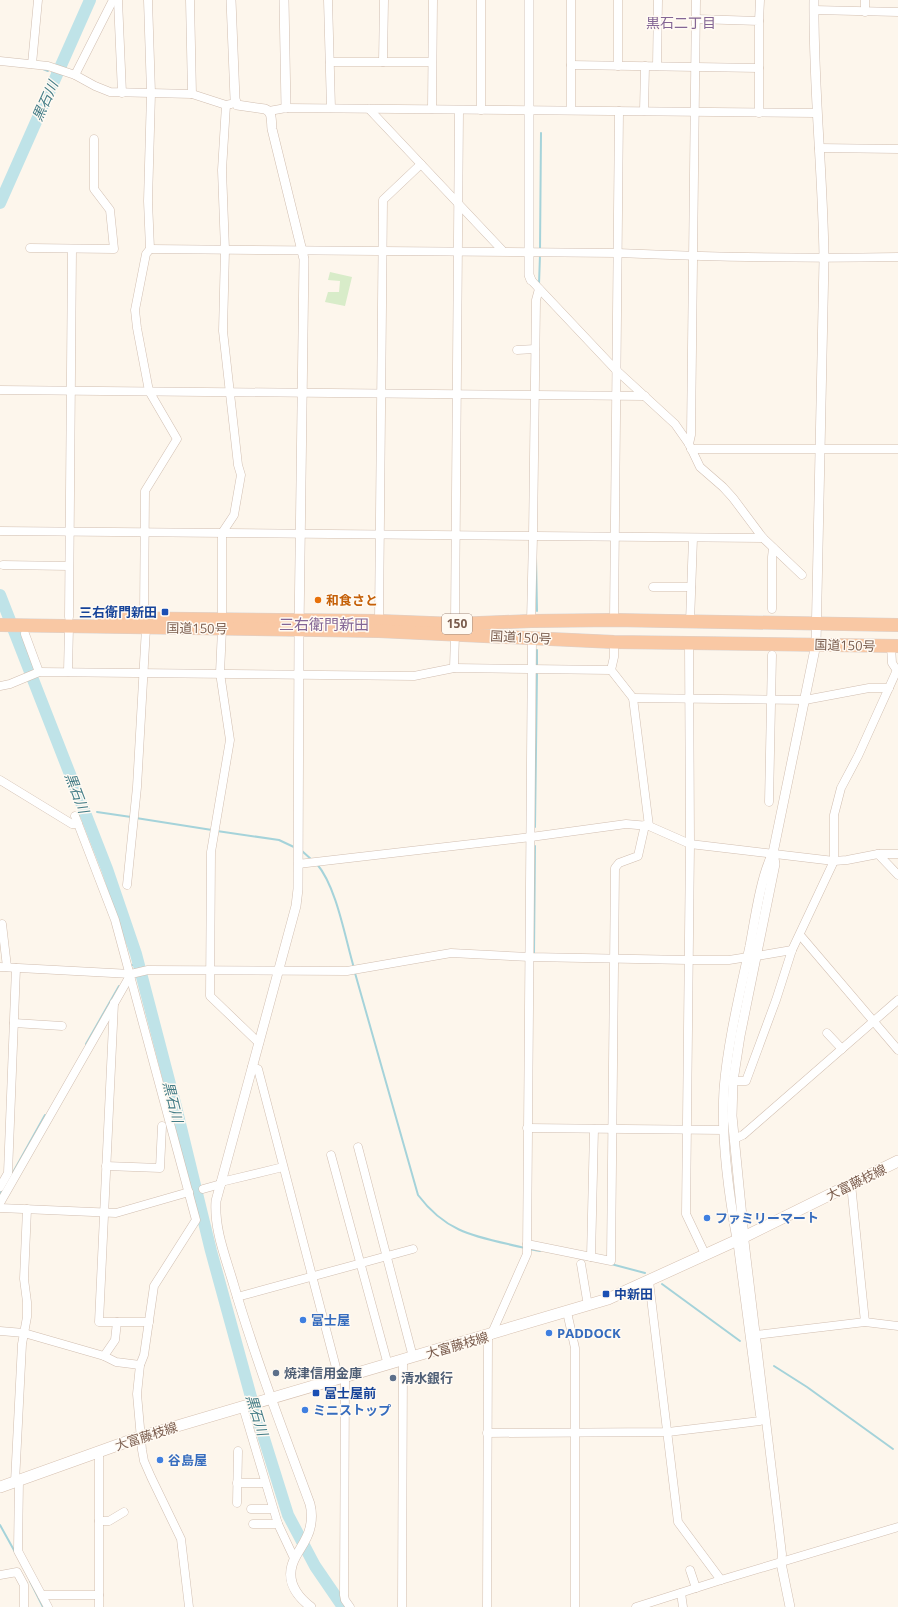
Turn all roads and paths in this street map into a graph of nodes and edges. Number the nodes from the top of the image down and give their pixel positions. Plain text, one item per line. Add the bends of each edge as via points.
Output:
1 (38, 0) edge
2 (113, 0) edge
3 (118, 0) edge
4 (148, 0) edge
5 (190, 0) edge
6 (231, 0) edge
7 (284, 0) edge
8 (328, 0) edge
9 (384, 0) edge
10 (432, 0) edge
11 (481, 0) edge
12 (529, 0) edge
13 (571, 0) edge
14 (618, 0) edge
15 (658, 0) edge
16 (696, 0) edge
17 (760, 0) edge
18 (814, 0) edge
19 (866, 0) edge
20 (814, 10) junction
21 (866, 12) junction
22 (898, 12) edge
23 (696, 19) junction
24 (759, 21) junction
25 (0, 61) edge
26 (330, 62) junction
27 (384, 62) junction
28 (432, 62) junction
29 (32, 64) junction
30 (571, 66) junction
31 (618, 66) junction
32 (645, 66) junction
33 (657, 66) junction
34 (696, 66) junction
35 (759, 68) junction
36 (76, 75) junction
37 (122, 93) junction
38 (151, 93) junction
39 (192, 94) junction
40 (236, 102) junction
41 (226, 105) junction
42 (286, 108) junction
43 (331, 108) junction
44 (369, 109) junction
45 (432, 109) junction
46 (459, 110) junction
47 (481, 110) junction
48 (528, 110) junction
49 (571, 110) junction
50 (269, 111) junction
51 (619, 111) junction
52 (644, 112) junction
53 (696, 112) junction
54 (759, 113) junction
55 (816, 113) junction
56 (94, 139) dead end
57 (819, 148) junction
58 (898, 149) edge
59 (421, 164) junction
60 (459, 204) junction
61 (30, 248) dead end
62 (72, 248) junction
63 (150, 249) junction
64 (225, 250) junction
65 (303, 251) junction
66 (383, 251) junction
67 (458, 251) junction
68 (503, 251) junction
69 (536, 252) junction
70 (618, 252) junction
71 (694, 256) junction
72 (898, 257) edge
73 (824, 259) junction
74 (531, 280) joint
75 (539, 289) junction
76 (535, 349) junction
77 (517, 350) dead end
78 (615, 369) junction
79 (0, 390) edge
80 (71, 390) junction
81 (149, 390) junction
82 (229, 392) junction
83 (302, 392) junction
84 (382, 393) junction
85 (535, 394) junction
86 (457, 395) junction
87 (616, 396) junction
88 (645, 396) junction
89 (690, 446) junction
90 (821, 449) junction
91 (898, 449) edge
92 (0, 531) edge
93 (70, 531) junction
94 (145, 532) junction
95 (222, 533) junction
96 (301, 533) junction
97 (380, 535) junction
98 (456, 536) junction
99 (533, 536) junction
100 (614, 537) junction
101 (693, 538) junction
102 (763, 538) junction
103 (773, 548) junction
104 (3, 565) dead end
105 (69, 566) junction
106 (802, 575) dead end
107 (653, 587) dead end
108 (691, 587) junction
109 (772, 609) dead end
110 (379, 620) junction
111 (614, 620) junction
112 (531, 621) junction
113 (0, 622) edge
114 (69, 622) junction
115 (145, 622) junction
116 (690, 622) junction
117 (222, 623) junction
118 (299, 624) junction
119 (817, 624) junction
120 (20, 625) junction
121 (898, 625) edge
122 (455, 629) junction
123 (532, 638) junction
124 (614, 642) junction
125 (689, 643) junction
126 (816, 644) junction
127 (894, 646) edge
128 (772, 655) dead end
129 (454, 668) junction
130 (535, 669) junction
131 (611, 670) junction
132 (897, 671) edge
133 (39, 672) junction
134 (68, 672) junction
135 (144, 673) junction
136 (220, 673) junction
137 (299, 675) junction
138 (0, 686) edge
139 (889, 688) junction
140 (633, 698) junction
141 (689, 699) junction
142 (771, 700) junction
143 (805, 700) junction
144 (0, 780) edge
145 (769, 802) dead end
146 (647, 825) junction
147 (531, 837) junction
148 (690, 844) junction
149 (773, 853) junction
150 (878, 854) junction
151 (898, 854) edge
152 (834, 861) junction
153 (298, 864) junction
154 (898, 875) edge
155 (127, 885) dead end
156 (2, 924) dead end
157 (800, 935) junction
158 (792, 950) junction
159 (757, 956) junction
160 (530, 957) junction
161 (748, 957) junction
162 (613, 959) junction
163 (688, 960) junction
164 (3, 967) edge
165 (16, 968) junction
166 (210, 971) junction
167 (278, 972) junction
168 (131, 974) junction
169 (898, 1000) edge
170 (114, 1003) junction
171 (874, 1021) junction
172 (14, 1023) junction
173 (62, 1026) dead end
174 (827, 1033) dead end
175 (259, 1043) junction
176 (842, 1049) junction
177 (898, 1050) edge
178 (252, 1068) junction
179 (733, 1082) junction
180 (162, 1126) dead end
181 (527, 1128) junction
182 (594, 1129) junction
183 (612, 1129) junction
184 (687, 1130) junction
185 (724, 1130) junction
186 (734, 1139) junction
187 (358, 1147) dead end
188 (331, 1154) dead end
189 (898, 1161) edge
190 (106, 1166) junction
191 (283, 1168) junction
192 (221, 1183) junction
193 (851, 1184) junction
194 (0, 1187) edge
195 (203, 1189) dead end
196 (189, 1192) junction
197 (0, 1203) edge
198 (0, 1208) edge
199 (27, 1209) junction
200 (104, 1212) junction
201 (741, 1238) junction
202 (527, 1246) junction
203 (413, 1249) dead end
204 (705, 1254) junction
205 (387, 1256) junction
206 (591, 1257) junction
207 (360, 1264) junction
208 (581, 1264) dead end
209 (312, 1277) junction
210 (649, 1281) junction
211 (237, 1297) junction
212 (588, 1306) junction
213 (567, 1312) junction
214 (117, 1322) junction
215 (149, 1322) junction
216 (865, 1322) junction
217 (898, 1326) edge
218 (0, 1332) edge
219 (24, 1333) junction
220 (756, 1334) junction
221 (489, 1335) junction
222 (104, 1356) junction
223 (408, 1359) junction
224 (140, 1365) junction
225 (388, 1365) junction
226 (342, 1378) junction
227 (268, 1400) junction
228 (245, 1407) junction
229 (760, 1421) junction
230 (575, 1432) junction
231 (668, 1432) junction
232 (487, 1433) junction
233 (140, 1437) junction
234 (238, 1451) dead end
235 (99, 1452) junction
236 (17, 1481) junction
237 (265, 1482) junction
238 (237, 1483) junction
239 (0, 1487) edge
240 (237, 1503) dead end
241 (251, 1509) dead end
242 (273, 1509) junction
243 (124, 1512) dead end
244 (99, 1521) junction
245 (253, 1524) dead end
246 (278, 1524) junction
247 (898, 1527) edge
248 (294, 1558) junction
249 (781, 1562) junction
250 (690, 1570) dead end
251 (0, 1576) edge
252 (721, 1580) junction
253 (696, 1588) junction
254 (681, 1593) junction
255 (42, 1595) junction
256 (99, 1595) junction
257 (646, 1606) edge
258 (24, 1607) edge
259 (48, 1607) edge
260 (99, 1607) edge
261 (189, 1607) edge
262 (311, 1607) edge
263 (350, 1607) edge
264 (402, 1607) edge
265 (487, 1607) edge
266 (575, 1607) edge
267 (636, 1607) edge
268 (683, 1607) edge
269 (790, 1607) edge

1 - 29 street
2 - 36 street
3 - 37 street
4 - 38 street
5 - 39 street
6 - 40 street
7 - 42 street
8 - 26 street
9 - 27 street
10 - 28 street
11 - 47 street
12 - 48 street
13 - 30 street
14 - 31 street
15 - 33 street
16 - 23 street
17 - 24 street
18 - 20 street
19 - 21 street
20 - 21 street
20 - 55 street
21 - 22 street
23 - 24 street
23 - 34 street
24 - 35 street
25 - 29 street
26 - 27 street
26 - 43 street
27 - 28 street
28 - 45 street
29 - 36 street
30 - 31 street
30 - 49 street
31 - 32 street
32 - 33 street
32 - 52 street
33 - 34 street
34 - 35 street
34 - 53 street
35 - 54 street
36 - 37 street via 110,92
37 - 38 street
38 - 39 street
38 - 63 street via 148,201
39 - 41 street
40 - 41 street
40 - 50 street via 240,106
41 - 64 street via 222,170
42 - 43 street
42 - 50 street
43 - 44 street
44 - 45 street
44 - 59 street
45 - 46 street
46 - 47 street
46 - 60 street
47 - 48 street
48 - 49 street
48 - 69 street
49 - 51 street
50 - 65 street
51 - 52 street
51 - 70 street
52 - 53 street
53 - 54 street
53 - 71 street
54 - 55 street
55 - 57 street
56 - 62 street via 94,189 110,210 114,248
57 - 58 street
57 - 73 street
59 - 60 street
59 - 66 street via 383,200
60 - 67 street
60 - 68 street
61 - 62 street
62 - 80 street
63 - 64 street
63 - 81 street via 146,254 135,310
64 - 65 street
64 - 82 street via 223,331
65 - 66 street
65 - 83 street
66 - 67 street
66 - 84 street
67 - 68 street
67 - 86 street
68 - 69 street
69 - 70 street
69 - 74 street via 529,276
70 - 71 street
70 - 78 street
71 - 73 street
71 - 89 street
72 - 73 street
73 - 90 street
74 - 75 street
75 - 76 street via 536,300
75 - 78 street
76 - 77 street
76 - 85 street
78 - 87 street
78 - 88 street
79 - 80 street
80 - 81 street
80 - 93 street
81 - 82 street
81 - 94 street via 178,440 145,491
82 - 83 street
82 - 95 street via 241,475 234,515
83 - 84 street
83 - 96 street
84 - 86 street
84 - 97 street
85 - 86 street
85 - 87 street
85 - 99 street
86 - 98 street
87 - 88 street
87 - 100 street
88 - 89 street via 676,424
89 - 90 street
89 - 102 street via 700,467 733,498
90 - 91 street
90 - 119 street
92 - 93 street
93 - 94 street
93 - 105 street
94 - 95 street
94 - 115 street
95 - 96 street
95 - 117 street
96 - 97 street
96 - 118 street
97 - 98 street
97 - 110 street
98 - 99 street
98 - 122 street
99 - 100 street
99 - 112 street
100 - 101 street
100 - 111 street
101 - 102 street
101 - 108 street
102 - 103 street
103 - 106 street
103 - 109 street
104 - 105 street
105 - 114 street
107 - 108 street
108 - 116 street
110 - 118 highway, 国道150号 / 150
110 - 122 highway, 国道150号 / 150
111 - 112 highway, 国道150号 / 150
111 - 116 highway, 国道150号 / 150
112 - 122 highway, 国道150号 / 150
113 - 120 highway, 国道150号 / 150
114 - 115 highway, 国道150号 / 150
114 - 120 highway, 国道150号 / 150
114 - 134 street
115 - 117 highway, 国道150号 / 150
115 - 135 street
116 - 119 highway, 国道150号 / 150
117 - 118 highway, 国道150号 / 150
117 - 136 street
118 - 122 highway, 国道150号 / 150
118 - 137 street
119 - 121 highway, 国道150号 / 150
119 - 126 street
120 - 133 street
122 - 123 highway, 国道150号 / 150
122 - 129 street
123 - 124 highway, 国道150号 / 150
123 - 130 street
124 - 125 highway, 国道150号 / 150
124 - 131 street
125 - 126 highway, 国道150号 / 150
125 - 141 street
126 - 127 highway, 国道150号 / 150
126 - 143 street
127 - 132 street via 892,663
128 - 142 street
129 - 130 street
129 - 137 street via 414,676
130 - 131 street
130 - 147 street
131 - 140 street
132 - 139 street
133 - 134 street
133 - 138 street
134 - 135 street
135 - 136 street
135 - 155 street
136 - 137 street
136 - 166 street via 230,740 211,852
137 - 153 street
139 - 143 street via 869,688
139 - 152 street via 841,788 834,815
140 - 141 street
140 - 146 street
141 - 142 street
141 - 148 street
142 - 143 street
142 - 145 street
143 - 149 street
144 - 168 street via 72,824 76,820 115,920
146 - 147 street via 626,824
146 - 148 street
146 - 162 street via 638,856 618,863 615,868
147 - 153 street
147 - 160 street
148 - 149 street
148 - 163 street
149 - 152 street
149 - 159 street via 775,864
149 - 161 street via 768,863
150 - 151 street
150 - 152 street
150 - 154 street
152 - 157 street
153 - 167 street via 296,906
156 - 164 street
157 - 158 street
157 - 171 street
158 - 159 street
158 - 179 street via 746,1081
159 - 179 street
160 - 162 street
160 - 167 street via 451,953 354,971
160 - 181 street
161 - 163 street via 729,960
161 - 185 street via 727,1061
162 - 163 street
162 - 183 street
163 - 184 street
164 - 165 street
165 - 168 street
165 - 172 street
166 - 167 street
166 - 168 street via 148,970
166 - 175 street via 210,996
167 - 175 street
168 - 170 street
168 - 196 street
169 - 171 street
170 - 190 street
170 - 197 street
171 - 176 street
171 - 177 street
172 - 173 street
172 - 194 street via 8,1173
174 - 176 street
175 - 178 street
176 - 186 street via 743,1135
178 - 191 street via 258,1069
178 - 192 street
179 - 186 street
180 - 190 street via 160,1168
181 - 182 street
181 - 202 street
182 - 183 street
182 - 206 street
183 - 184 street
183 - 206 street via 611,1261
184 - 185 street
184 - 204 street via 686,1214
185 - 201 street via 725,1151
186 - 201 street
187 - 205 street
188 - 207 street
189 - 193 main road, 大富藤枝線
190 - 200 street
191 - 192 street
191 - 209 street
192 - 195 street
192 - 211 street via 215,1214
193 - 201 main road, 大富藤枝線
193 - 216 street
196 - 200 street via 116,1213
196 - 215 street via 196,1220 154,1286
198 - 199 street
199 - 200 street
199 - 219 street via 24,1278 27,1317
200 - 214 street via 99,1322
201 - 204 main road, 大富藤枝線
201 - 220 street
201 - 229 street
202 - 206 street
202 - 221 street via 527,1254
203 - 205 street
204 - 210 main road, 大富藤枝線
205 - 207 street
205 - 223 street
207 - 209 street
207 - 225 street
208 - 212 street
209 - 211 street
209 - 226 street
210 - 212 main road, 大富藤枝線 via 608,1300
210 - 231 street
211 - 227 street
212 - 213 main road, 大富藤枝線
213 - 221 main road, 大富藤枝線
213 - 230 street via 575,1348
214 - 215 street
214 - 222 street via 115,1340
215 - 224 street
216 - 217 street
216 - 220 street
218 - 219 street
219 - 222 street
219 - 236 street
220 - 249 street
221 - 223 main road, 大富藤枝線
221 - 232 street
222 - 224 street via 116,1362
223 - 225 main road, 大富藤枝線
223 - 264 street
224 - 233 street via 137,1394
225 - 226 main road, 大富藤枝線
226 - 227 main road, 大富藤枝線
226 - 263 street via 344,1595
227 - 228 main road, 大富藤枝線
227 - 248 street via 310,1504 312,1515 306,1540
228 - 233 main road, 大富藤枝線
228 - 237 street
229 - 231 street
229 - 249 street via 770,1503
230 - 231 street
230 - 232 street
230 - 266 street
231 - 252 street via 678,1522
232 - 265 street
233 - 235 main road, 大富藤枝線
233 - 261 street via 144,1461 181,1539
234 - 238 street
235 - 236 main road, 大富藤枝線
235 - 244 street
236 - 239 main road, 大富藤枝線
236 - 255 street via 18,1551
237 - 238 street
237 - 242 street
238 - 240 street
241 - 242 street
242 - 246 street
243 - 244 street via 109,1521
244 - 256 street
245 - 246 street
246 - 248 street
247 - 249 street
248 - 262 street via 291,1570 295,1592
249 - 252 street
249 - 269 street
250 - 253 street
251 - 258 street via 17,1572 24,1585
252 - 253 street
253 - 254 street
254 - 257 street
254 - 268 street
255 - 256 street
255 - 259 street
256 - 260 street
257 - 267 street

